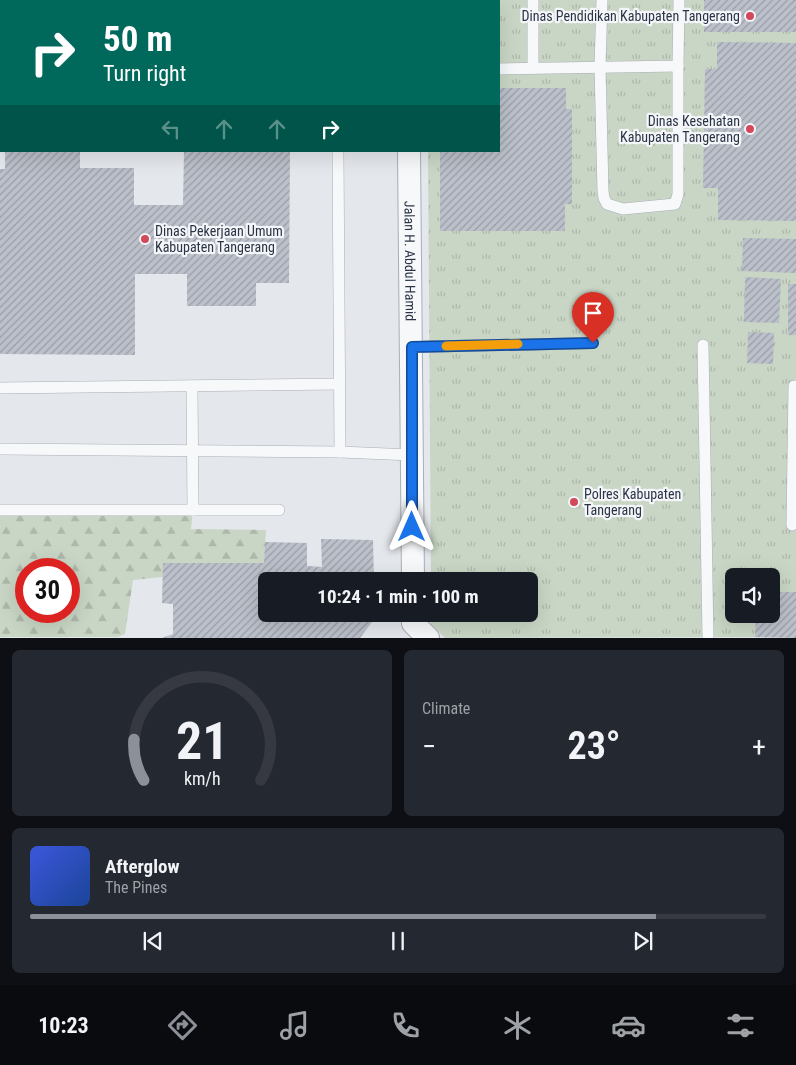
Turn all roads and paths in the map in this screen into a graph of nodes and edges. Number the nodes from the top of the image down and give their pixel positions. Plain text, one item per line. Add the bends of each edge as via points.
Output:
1 (533, 0) edge
2 (602, 0) edge
3 (679, 0) edge
4 (678, 66) junction
5 (600, 67) junction
6 (500, 68) edge
7 (533, 68) junction
8 (338, 152) edge
9 (410, 152) edge
10 (593, 343) dead end
11 (703, 346) dead end
12 (412, 347) junction
13 (340, 384) junction
14 (192, 386) junction
15 (796, 386) edge
16 (0, 388) edge
17 (0, 449) edge
18 (192, 451) junction
19 (340, 452) junction
20 (412, 455) junction
21 (0, 510) edge
22 (193, 510) junction
23 (280, 510) dead end
24 (792, 525) dead end
25 (413, 572) edge
26 (413, 622) edge
27 (428, 638) edge
28 (708, 638) edge

1 - 7 lane
2 - 5 lane
3 - 4 lane
4 - 5 lane
4 - 5 lane via 678,194 674,204 624,209 607,204 604,198
5 - 7 lane
6 - 7 lane
8 - 13 lane
9 - 12 street, Jalan H. Abdul Hamid
10 - 12 lane
11 - 28 lane
12 - 20 street, Jalan H. Abdul Hamid
13 - 14 lane
13 - 19 lane
14 - 16 lane
14 - 18 lane
15 - 24 lane
17 - 18 lane
18 - 19 lane
18 - 22 lane
19 - 20 lane
20 - 25 street, Jalan H. Abdul Hamid
21 - 22 lane
22 - 23 lane
26 - 27 street

